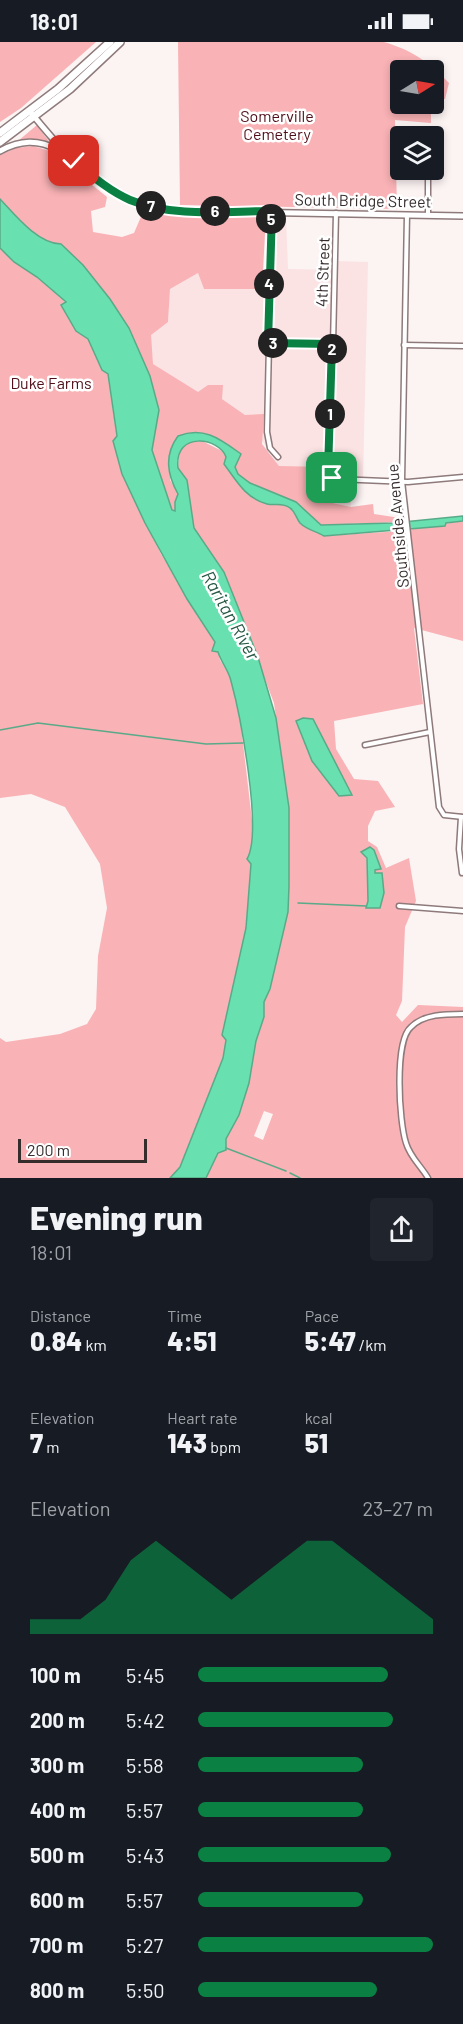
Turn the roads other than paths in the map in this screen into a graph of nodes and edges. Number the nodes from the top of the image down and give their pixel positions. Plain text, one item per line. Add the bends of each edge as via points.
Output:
1 (110, 42) edge
2 (120, 42) edge
3 (32, 114) junction
4 (0, 133) edge
5 (0, 142) edge
6 (0, 151) edge
7 (63, 152) junction
8 (428, 180) edge
9 (272, 211) junction
10 (336, 213) junction
11 (407, 215) junction
12 (428, 215) junction
13 (463, 216) edge
14 (268, 343) junction
15 (332, 344) junction
16 (404, 345) junction
17 (463, 346) edge
18 (278, 458) dead end
19 (463, 477) edge
20 (402, 481) junction
21 (430, 732) junction
22 (365, 745) dead end
23 (462, 817) edge
24 (462, 873) edge
25 (399, 906) dead end
26 (463, 910) edge
27 (463, 1014) edge
28 (428, 1178) edge

1 - 3 highway
2 - 3 highway
3 - 4 highway
3 - 5 highway
3 - 7 street, South Bridge Street
6 - 7 street, South Bridge Street via 30,142
7 - 9 street, South Bridge Street via 105,186 146,205 188,211
8 - 12 street
9 - 10 street, South Bridge Street
9 - 14 street
10 - 11 street, South Bridge Street
10 - 15 street, 4th Street
11 - 12 street, South Bridge Street
11 - 16 street, Southside Avenue
12 - 13 street, South Bridge Street
14 - 15 street
14 - 18 street via 267,432 270,448
15 - 20 street, 4th Street via 330,476
16 - 17 street
16 - 20 street, Southside Avenue
19 - 20 street
20 - 21 street, Southside Avenue
21 - 22 street
21 - 23 street, Southside Avenue via 442,813
23 - 24 street
25 - 26 street
27 - 28 street via 431,1016 412,1025 403,1039 400,1057 405,1143

